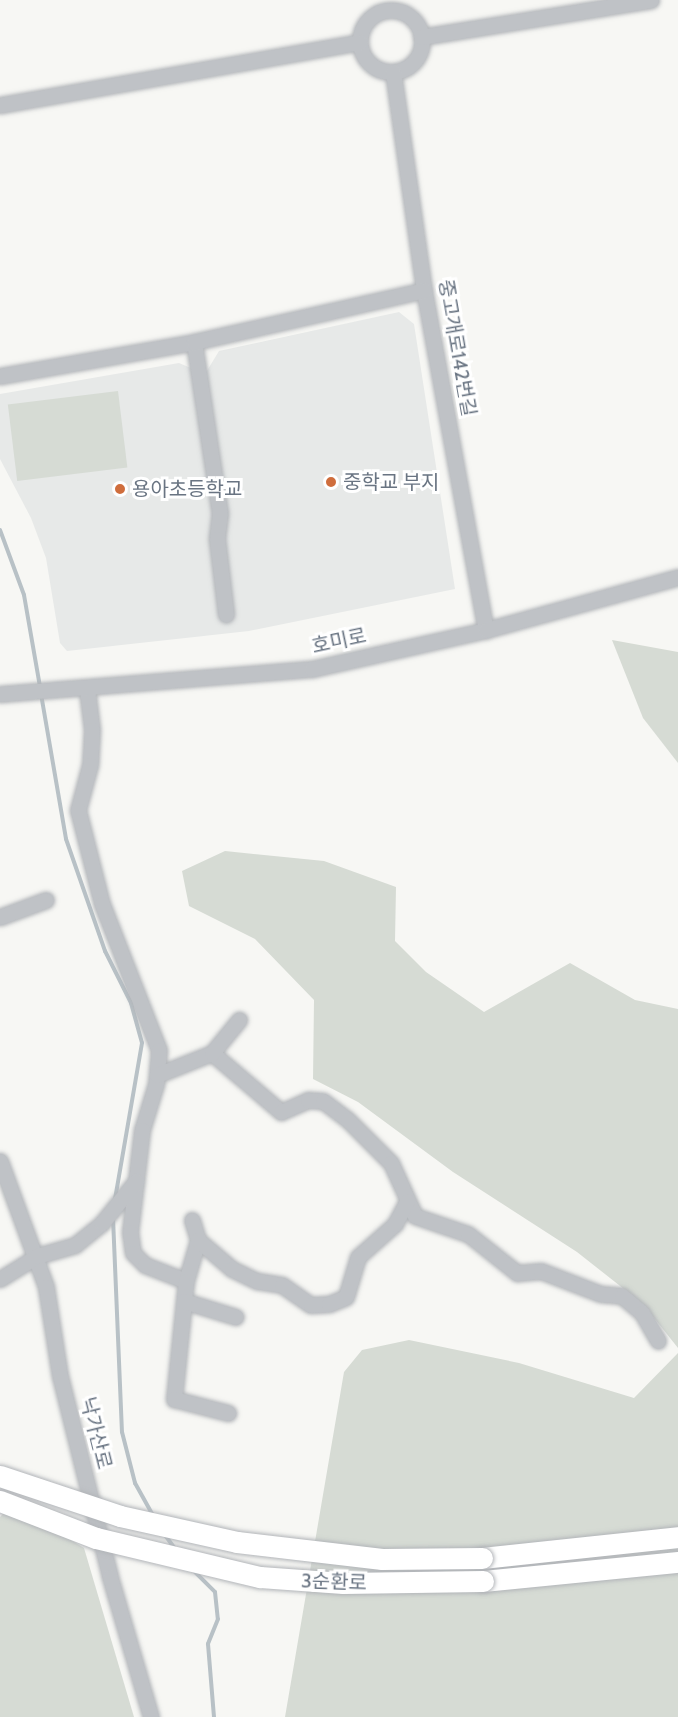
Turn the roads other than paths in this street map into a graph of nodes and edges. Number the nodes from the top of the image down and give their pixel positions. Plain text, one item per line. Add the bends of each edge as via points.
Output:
1 (651, 0) edge
2 (382, 6) edge
3 (421, 37) junction
4 (360, 42) junction
5 (393, 72) junction
6 (0, 105) edge
7 (424, 290) junction
8 (194, 342) junction
9 (0, 376) edge
10 (678, 577) edge
11 (226, 614) dead end
12 (486, 630) junction
13 (87, 689) junction
14 (0, 694) edge
15 (46, 900) dead end
16 (0, 917) edge
17 (239, 1020) dead end
18 (212, 1053) junction
19 (157, 1075) junction
20 (0, 1161) edge
21 (136, 1181) junction
22 (407, 1201) junction
23 (192, 1220) dead end
24 (198, 1240) junction
25 (37, 1256) junction
26 (0, 1279) edge
27 (186, 1281) junction
28 (184, 1301) junction
29 (236, 1317) dead end
30 (658, 1341) dead end
31 (228, 1413) dead end
32 (0, 1476) edge
33 (0, 1501) edge
34 (678, 1537) edge
35 (678, 1562) edge
36 (151, 1717) edge

1 - 3 street
2 - 3 street via 412,19
2 - 4 street via 366,23
3 - 5 street via 421,47 411,64
4 - 5 street via 374,68
4 - 6 street via 114,82
5 - 7 street, 중고개로142번길
7 - 8 street
7 - 12 street, 중고개로142번길
8 - 9 street
8 - 11 street via 220,513 218,539
10 - 12 street, 호미로
12 - 13 street, 호미로 via 312,669
13 - 14 street, 호미로
13 - 19 street via 92,730 90,765 78,810 102,904 159,1050
15 - 16 street
17 - 18 street
18 - 19 street
18 - 22 street via 281,1112 308,1100 323,1101 391,1163
19 - 21 street via 142,1130
20 - 25 street, 낙가산로
21 - 25 street via 102,1222 75,1245
21 - 27 street via 130,1232 134,1253 145,1265
22 - 24 street via 395,1224 358,1257 346,1297 328,1304 311,1305 282,1285 256,1281 232,1269
22 - 30 street via 415,1216 468,1234 517,1274 541,1271 601,1294 622,1296 642,1314
23 - 24 street
24 - 27 street
25 - 26 street
25 - 36 street, 낙가산로 via 60,1376 110,1577
27 - 28 street
28 - 29 street
28 - 31 street via 174,1399
32 - 34 highway, 3순환로, bridge via 120,1516 237,1542 381,1559 482,1558
33 - 35 highway, 3순환로, bridge via 96,1538 260,1576 343,1583 483,1581

